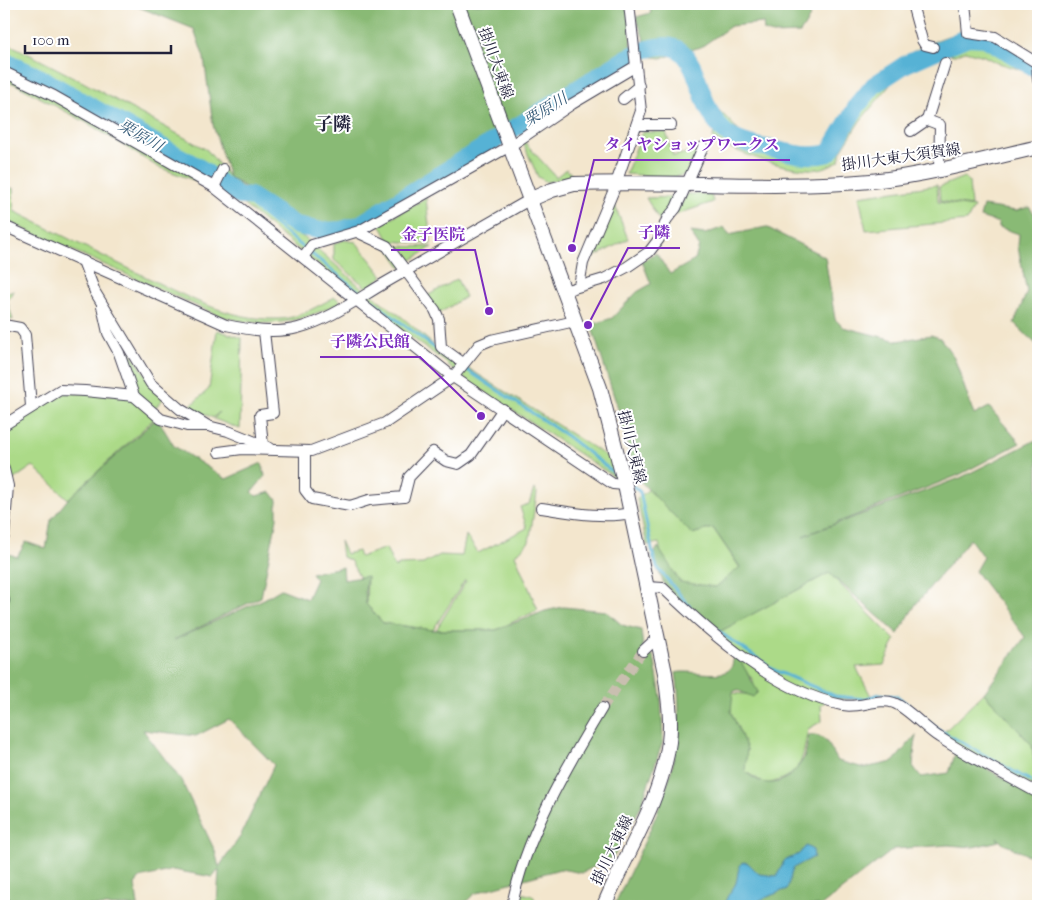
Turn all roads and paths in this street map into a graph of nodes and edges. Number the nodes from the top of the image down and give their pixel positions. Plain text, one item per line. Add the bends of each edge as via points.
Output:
1 (457, 4) edge
2 (629, 4) edge
3 (912, 4) edge
4 (964, 4) edge
5 (933, 47) dead end
6 (636, 63) junction
7 (945, 63) dead end
8 (4, 72) edge
9 (1038, 80) edge
10 (639, 86) junction
11 (623, 99) dead end
12 (926, 120) junction
13 (637, 125) junction
14 (671, 125) dead end
15 (911, 131) dead end
16 (509, 144) junction
17 (1038, 147) edge
18 (703, 148) dead end
19 (939, 170) junction
20 (222, 171) dead end
21 (617, 183) junction
22 (689, 183) junction
23 (214, 185) junction
24 (529, 200) junction
25 (4, 226) edge
26 (357, 232) junction
27 (303, 257) junction
28 (83, 262) junction
29 (406, 271) junction
30 (579, 286) junction
31 (564, 291) junction
32 (100, 299) junction
33 (357, 300) junction
34 (575, 321) junction
35 (4, 325) edge
36 (264, 331) junction
37 (458, 369) junction
38 (134, 396) junction
39 (31, 406) junction
40 (503, 409) junction
41 (4, 425) edge
42 (208, 426) junction
43 (264, 446) junction
44 (274, 450) junction
45 (305, 451) junction
46 (219, 452) dead end
47 (4, 469) edge
48 (625, 485) junction
49 (541, 508) dead end
50 (631, 513) junction
51 (4, 536) edge
52 (647, 587) junction
53 (658, 637) junction
54 (642, 650) tunnel mouth
55 (602, 708) tunnel mouth
56 (1038, 793) edge
57 (4, 903) edge
58 (6, 906) edge
59 (512, 906) edge
60 (604, 906) edge

1 - 16 main road, 掛川大東線
2 - 6 street
3 - 5 street via 922,40 925,45
4 - 9 street via 968,33 995,36 1037,65
6 - 10 street
6 - 16 street
7 - 12 street
8 - 23 street via 54,96
10 - 11 street
10 - 13 street via 641,111
12 - 15 street
12 - 19 street via 940,125
13 - 14 street
13 - 21 street
16 - 24 main road, 掛川大東線
16 - 26 street
17 - 19 main road, 掛川大東大須賀線
18 - 22 street
19 - 22 main road, 掛川大東大須賀線 via 871,181
20 - 23 street
21 - 22 main road, 掛川大東大須賀線
21 - 24 main road, 掛川大東大須賀線 via 574,184
21 - 30 street via 583,263
22 - 30 street via 649,252 619,271
23 - 27 street
24 - 29 street
24 - 31 main road, 掛川大東線
25 - 28 street
26 - 27 street via 312,245
26 - 29 street via 387,246
27 - 33 street
28 - 32 street
28 - 36 street via 226,325
29 - 33 street
29 - 37 street via 435,310 439,319 441,348
30 - 31 street
31 - 34 main road, 掛川大東線
32 - 38 street via 108,333 119,353
32 - 42 street via 151,384 180,409
33 - 36 street via 300,327
33 - 37 street
34 - 37 street via 491,340 479,346
34 - 48 main road, 掛川大東線 via 600,388
35 - 39 street via 20,328 25,335
36 - 43 street via 273,412 260,415
37 - 40 street
37 - 45 street via 384,423
38 - 39 street via 60,390
38 - 42 street via 161,419 187,426
39 - 41 street
40 - 45 street via 471,455 458,464 433,452 408,476 404,497 369,500 350,506 312,498 305,490
40 - 48 street via 613,484
42 - 43 street
43 - 44 street
44 - 45 street
44 - 46 street
47 - 51 street via 8,486
48 - 50 main road, 掛川大東線
49 - 50 street via 620,516
50 - 52 main road, 掛川大東線
52 - 53 main road, 掛川大東線
52 - 56 street via 663,588 706,627 777,679 842,705 894,703 939,737
53 - 54 street
53 - 60 main road, 掛川大東線 via 668,694 670,741 649,812
55 - 59 street via 539,825
57 - 58 street

